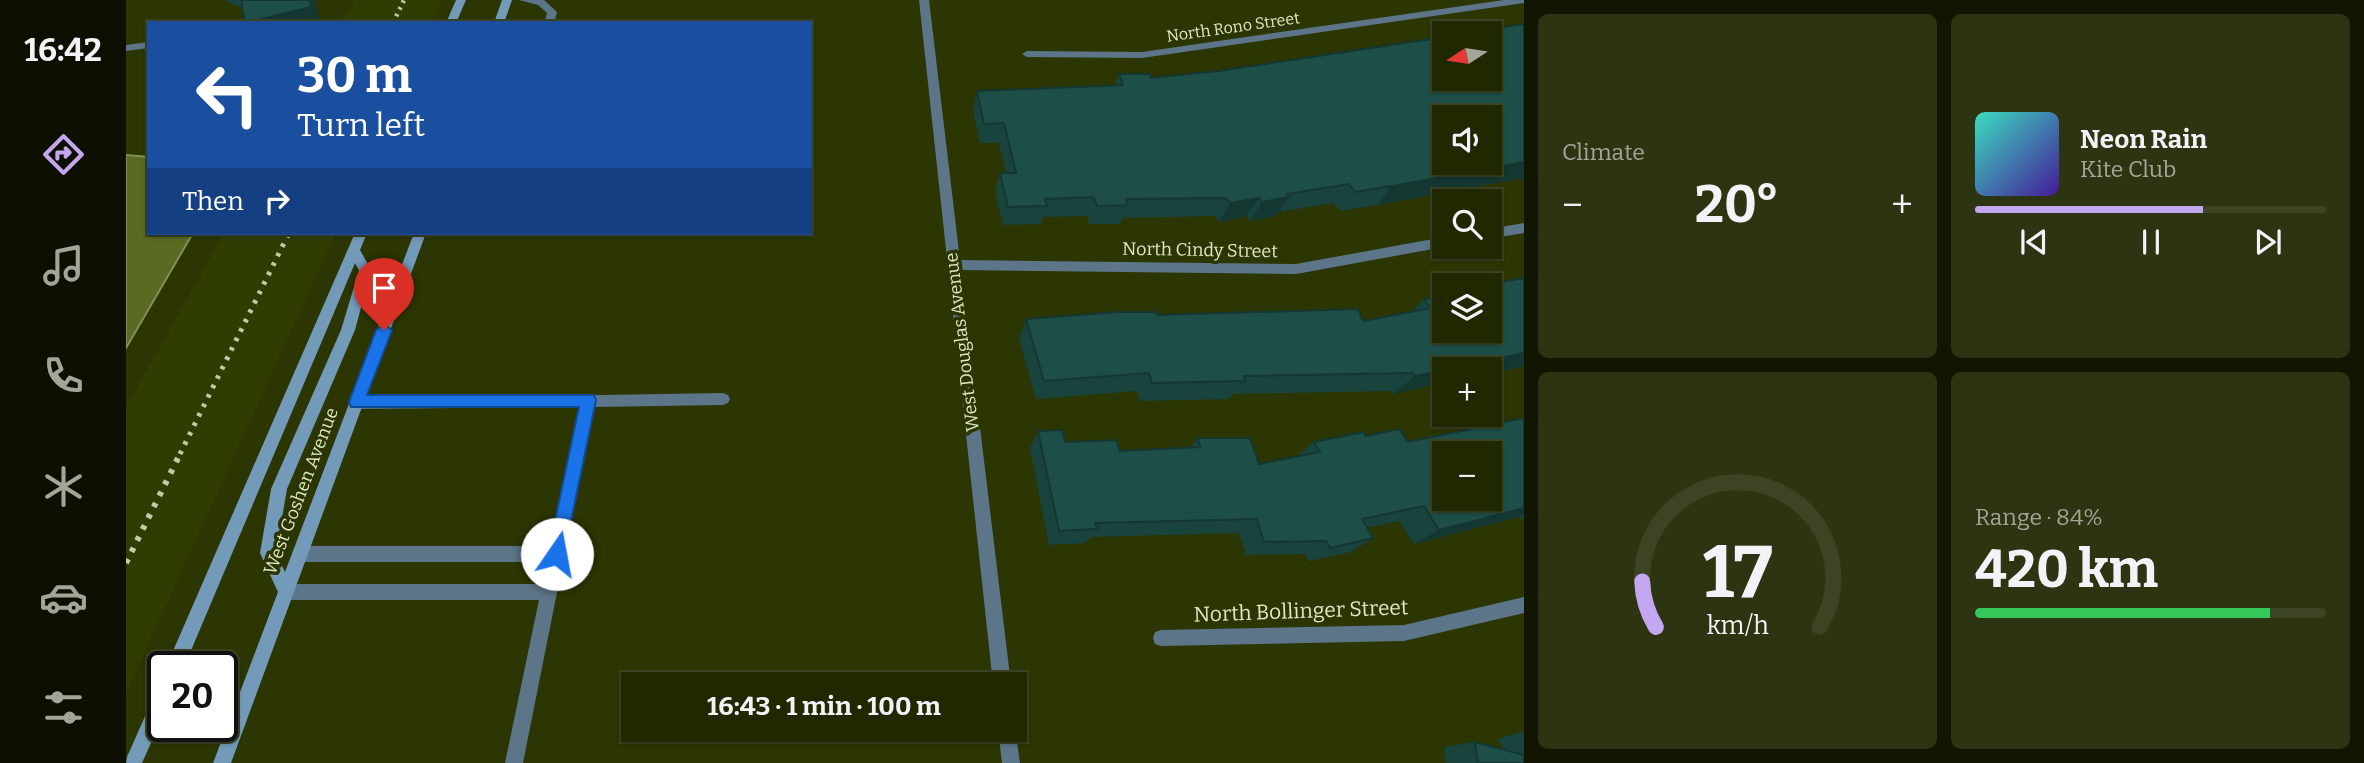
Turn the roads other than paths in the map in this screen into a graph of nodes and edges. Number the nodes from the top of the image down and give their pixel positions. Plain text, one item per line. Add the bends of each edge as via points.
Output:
1 (461, 0) edge
2 (507, 0) edge
3 (524, 0) edge
4 (924, 0) edge
5 (1524, 0) edge
6 (452, 21) edge
7 (500, 21) edge
8 (550, 21) edge
9 (147, 45) edge
10 (126, 48) edge
11 (1027, 54) dead end
12 (1524, 228) edge
13 (1502, 232) edge
14 (360, 235) edge
15 (419, 235) edge
16 (1432, 244) edge
17 (354, 250) junction
18 (953, 265) junction
19 (723, 399) dead end
20 (588, 400) junction
21 (357, 402) junction
22 (300, 554) junction
23 (557, 554) junction
24 (286, 592) junction
25 (549, 592) junction
26 (1524, 605) edge
27 (1161, 638) dead end
28 (182, 651) edge
29 (1001, 672) edge
30 (147, 731) edge
31 (1008, 742) edge
32 (133, 763) edge
33 (222, 763) edge
34 (514, 763) edge
35 (1011, 763) edge

1 - 6 main road
2 - 7 main road
3 - 8 street via 541,2 552,12
4 - 18 street, West Douglas Avenue
5 - 11 street, North Rono Street via 1142,55
9 - 10 street
12 - 13 street
14 - 17 main road
15 - 21 main road, West Goshen Avenue
16 - 18 street, North Cindy Street via 1296,269
17 - 24 main road via 365,270 348,330 279,489 268,552
17 - 28 main road
18 - 29 street, West Douglas Avenue
19 - 20 street
20 - 21 street
20 - 23 street
21 - 22 main road, West Goshen Avenue
22 - 23 street
22 - 24 main road, West Goshen Avenue
23 - 25 street
24 - 25 street
24 - 33 main road, West Goshen Avenue
25 - 34 street
26 - 27 street, North Bollinger Street via 1404,633
30 - 32 main road
31 - 35 street

